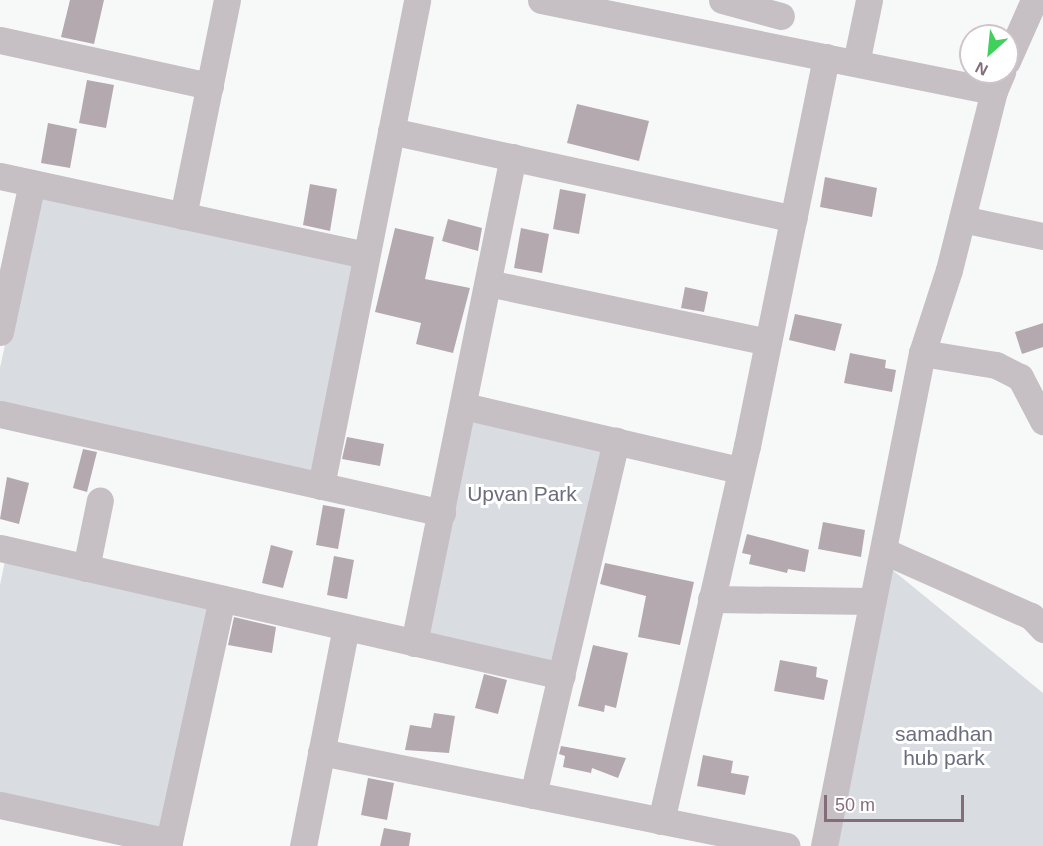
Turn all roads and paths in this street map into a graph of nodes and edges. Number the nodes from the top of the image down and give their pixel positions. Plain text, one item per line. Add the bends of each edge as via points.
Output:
1 (227, 0) edge
2 (417, 0) edge
3 (541, 0) edge
4 (723, 0) edge
5 (869, 0) edge
6 (1034, 0) edge
7 (622, 8) edge
8 (783, 8) edge
9 (1019, 34) edge
10 (0, 40) edge
11 (775, 47) junction
12 (826, 57) junction
13 (856, 63) junction
14 (959, 76) edge
15 (997, 84) edge
16 (210, 86) junction
17 (391, 130) junction
18 (513, 157) junction
19 (0, 176) edge
20 (32, 183) junction
21 (183, 216) junction
22 (793, 219) junction
23 (962, 219) junction
24 (1043, 237) edge
25 (366, 255) junction
26 (488, 284) junction
27 (0, 332) edge
28 (768, 342) junction
29 (922, 353) junction
30 (464, 406) junction
31 (0, 414) edge
32 (1043, 421) edge
33 (616, 441) junction
34 (739, 470) junction
35 (321, 486) junction
36 (100, 500) dead end
37 (442, 513) junction
38 (884, 551) junction
39 (1, 553) edge
40 (86, 568) junction
41 (222, 599) junction
42 (711, 599) junction
43 (872, 601) junction
44 (346, 627) junction
45 (1043, 629) edge
46 (414, 643) junction
47 (562, 676) junction
48 (321, 752) junction
49 (533, 795) junction
50 (0, 804) edge
51 (661, 821) junction
52 (169, 844) edge
53 (303, 846) edge
54 (787, 846) edge
55 (824, 846) edge

1 - 16 street
2 - 17 street
3 - 7 street
4 - 8 street
5 - 13 street
6 - 9 street
7 - 11 street
8 - 11 street
10 - 16 street
11 - 12 street
12 - 13 street
12 - 22 street
13 - 14 street
15 - 23 street
16 - 21 street
17 - 18 street
17 - 25 street
18 - 22 street
18 - 26 street
19 - 20 street
20 - 21 street
20 - 27 street
21 - 25 street
22 - 28 street
23 - 24 street
23 - 29 street
25 - 35 street
26 - 28 street
26 - 30 street
28 - 34 street
29 - 32 street via 996,365 1020,377
29 - 38 street
30 - 33 street
30 - 37 street
31 - 35 street
33 - 34 street
33 - 47 street
34 - 42 street
35 - 37 street
36 - 40 street
37 - 46 street
38 - 43 street
38 - 45 street via 1031,616
39 - 40 street
40 - 41 street
41 - 44 street
41 - 52 street
42 - 43 street
42 - 51 street
43 - 55 street
44 - 46 street
44 - 48 street
46 - 47 street
47 - 49 street
48 - 49 street
48 - 53 street
49 - 51 street
50 - 52 street
51 - 54 street

